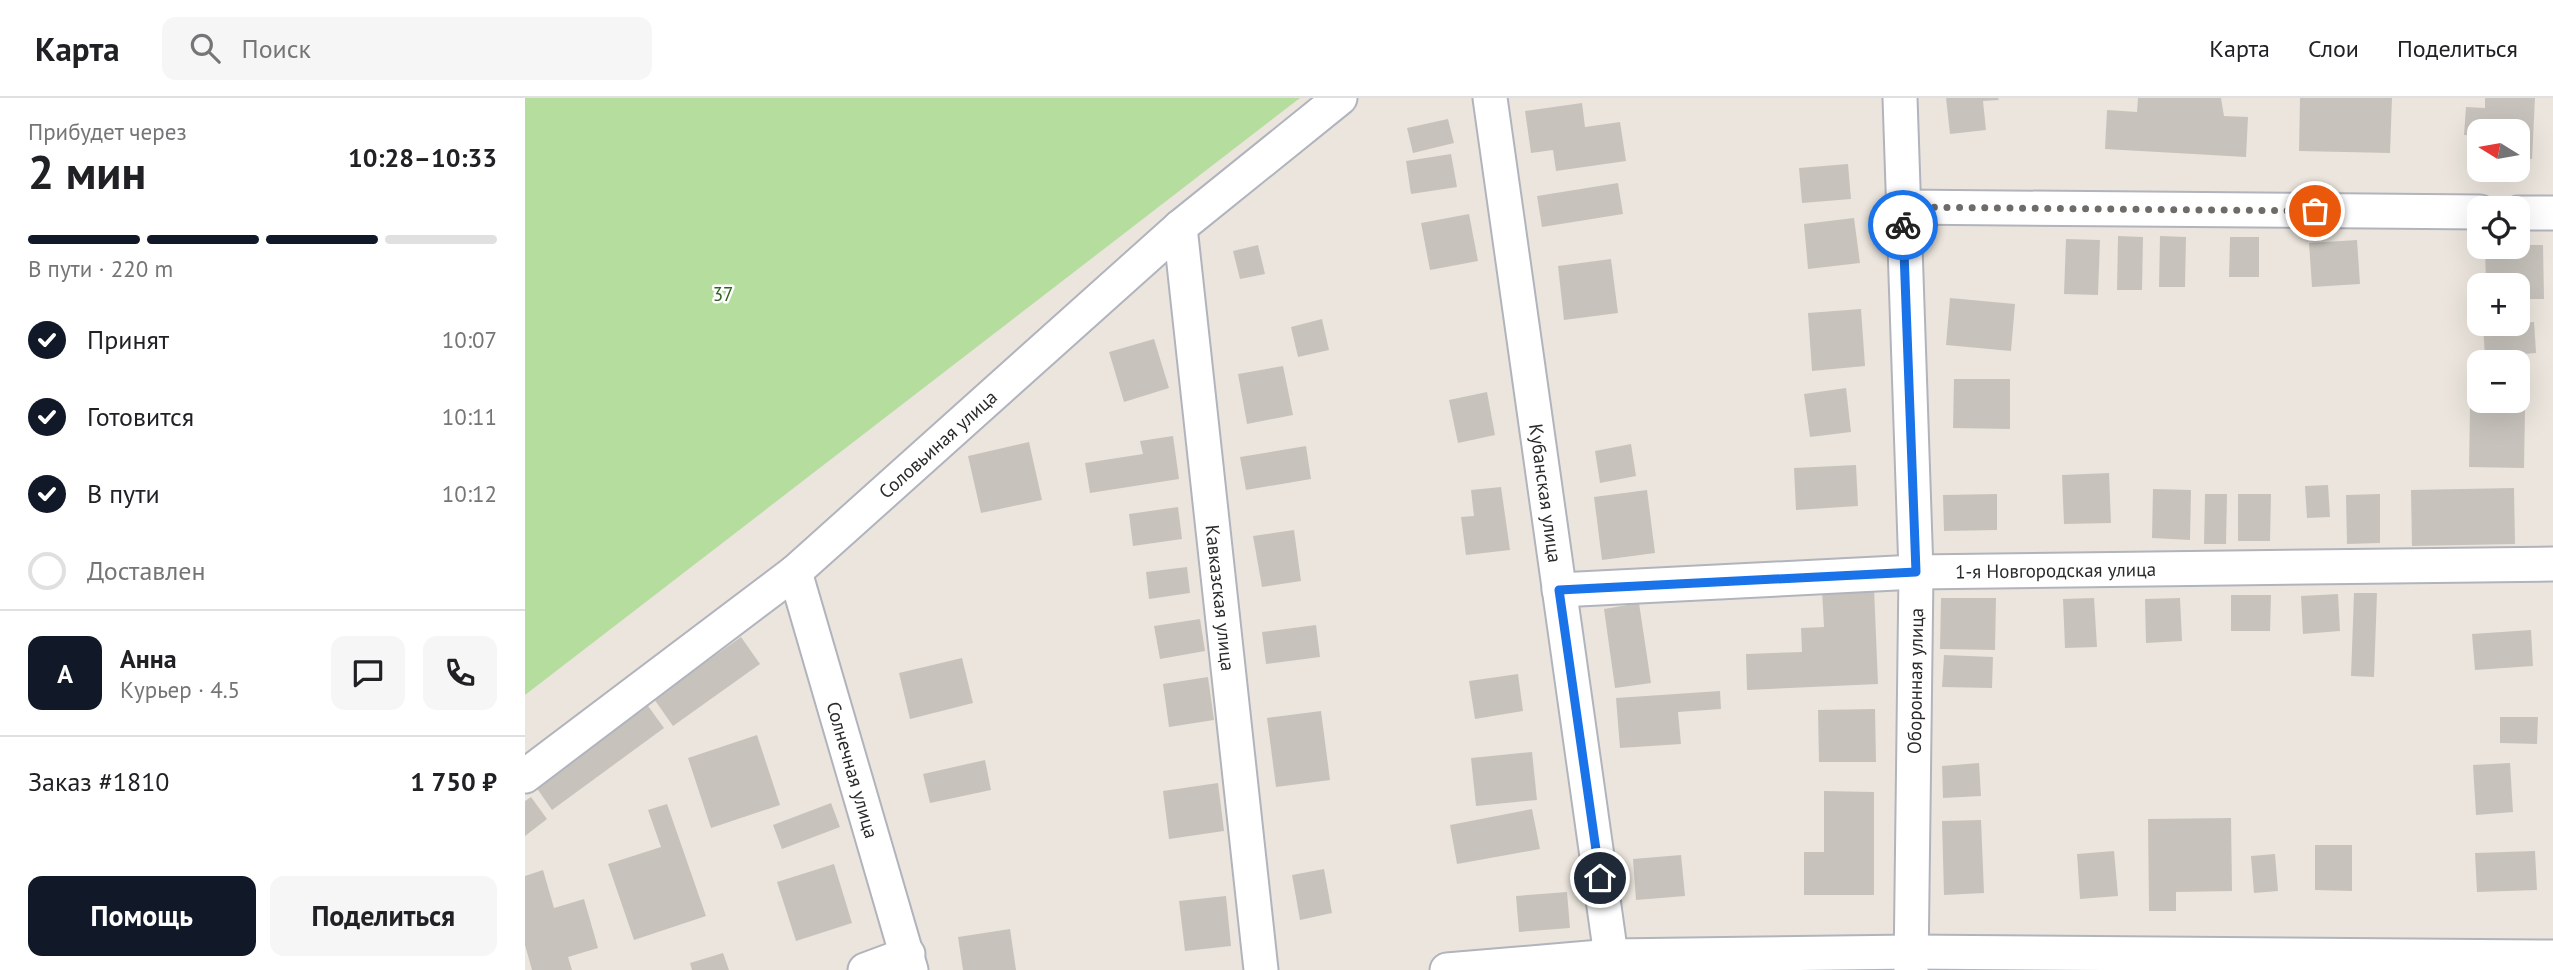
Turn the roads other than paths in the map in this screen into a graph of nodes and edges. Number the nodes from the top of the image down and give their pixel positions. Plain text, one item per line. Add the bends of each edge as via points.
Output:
1 (1340, 98) edge
2 (1489, 98) edge
3 (1900, 98) edge
4 (1902, 207) junction
5 (2467, 212) edge
6 (2530, 213) edge
7 (2553, 213) edge
8 (1180, 226) junction
9 (2553, 564) edge
10 (795, 572) junction
11 (1916, 572) junction
12 (1559, 590) junction
13 (525, 776) edge
14 (2553, 957) edge
15 (1911, 961) edge
16 (910, 962) edge
17 (1613, 963) edge
18 (865, 970) edge
19 (1261, 970) edge
20 (1447, 970) edge

1 - 8 street, Соловьиная улица
2 - 12 street, Кубанская улица
3 - 4 street, Оборонная улица
4 - 5 street
4 - 11 street, Оборонная улица
6 - 7 street
8 - 10 street, Соловьиная улица
8 - 19 street, Кавказская улица
9 - 11 street, 1-я Новгородская улица
10 - 13 street, Соловьиная улица
10 - 16 street, Солнечная улица
11 - 12 street, 1-я Новгородская улица
11 - 15 street, Оборонная улица
12 - 17 street, Кубанская улица
14 - 15 street
15 - 17 street
16 - 18 street
17 - 20 street

